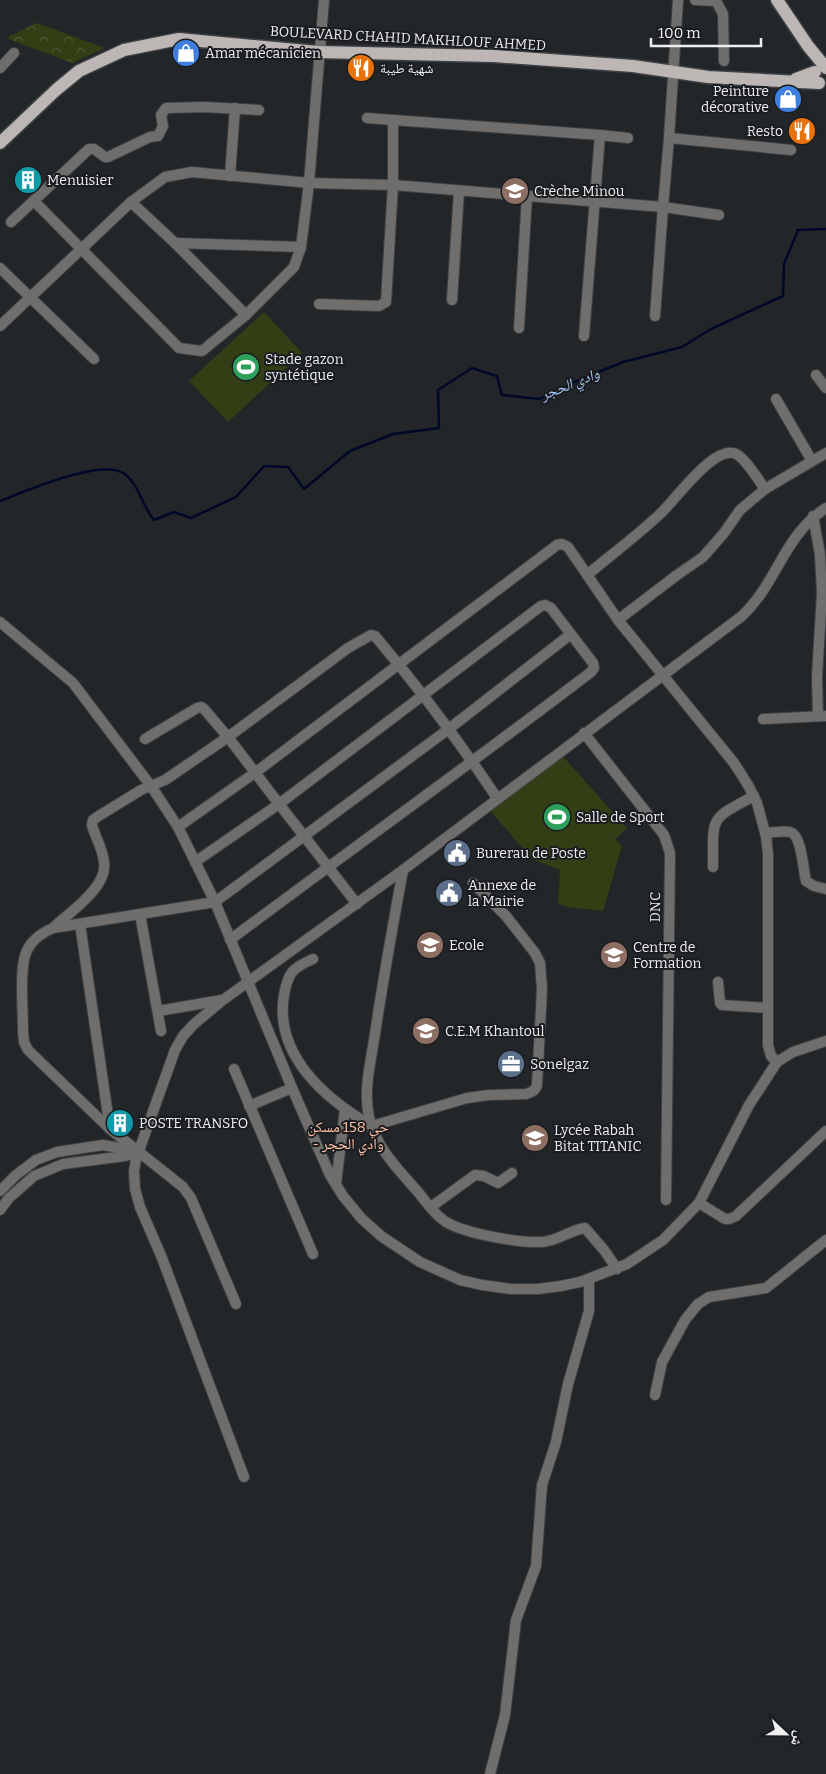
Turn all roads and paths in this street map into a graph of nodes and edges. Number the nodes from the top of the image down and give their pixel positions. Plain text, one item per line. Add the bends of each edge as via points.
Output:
1 (324, 0) edge
2 (678, 0) edge
3 (695, 0) edge
4 (777, 0) edge
5 (318, 52) junction
6 (14, 53) dead end
7 (724, 61) dead end
8 (0, 68) edge
9 (673, 72) junction
10 (822, 76) edge
11 (235, 108) junction
12 (258, 110) dead end
13 (368, 118) dead end
14 (393, 120) junction
15 (600, 135) junction
16 (628, 138) dead end
17 (669, 138) junction
18 (0, 143) edge
19 (791, 150) dead end
20 (230, 176) junction
21 (309, 183) junction
22 (392, 186) junction
23 (459, 190) junction
24 (528, 196) junction
25 (595, 200) junction
26 (34, 201) junction
27 (131, 202) junction
28 (663, 207) junction
29 (719, 215) dead end
30 (12, 222) dead end
31 (175, 242) junction
32 (301, 247) junction
33 (81, 249) junction
34 (0, 268) edge
35 (30, 298) junction
36 (452, 300) dead end
37 (319, 304) dead end
38 (246, 315) junction
39 (655, 316) dead end
40 (0, 326) edge
41 (518, 328) dead end
42 (584, 336) dead end
43 (94, 359) dead end
44 (816, 375) dead end
45 (826, 388) edge
46 (776, 399) dead end
47 (826, 453) edge
48 (812, 461) junction
49 (765, 489) junction
50 (826, 508) edge
51 (813, 516) junction
52 (587, 575) junction
53 (618, 620) junction
54 (0, 622) edge
55 (571, 634) junction
56 (398, 663) junction
57 (662, 674) junction
58 (424, 696) junction
59 (822, 716) edge
60 (763, 719) dead end
61 (450, 728) junction
62 (584, 733) junction
63 (228, 737) junction
64 (145, 739) dead end
65 (473, 762) junction
66 (256, 772) junction
67 (151, 786) junction
68 (754, 796) junction
69 (497, 798) junction
70 (278, 804) junction
71 (178, 827) junction
72 (766, 833) junction
73 (305, 836) junction
74 (196, 862) junction
75 (328, 866) junction
76 (713, 866) dead end
77 (403, 870) junction
78 (473, 883) dead end
79 (826, 889) edge
80 (215, 902) junction
81 (357, 904) junction
82 (140, 914) junction
83 (80, 924) junction
84 (53, 928) junction
85 (230, 940) junction
86 (313, 959) dead end
87 (718, 982) dead end
88 (248, 984) junction
89 (224, 1000) junction
90 (767, 1008) junction
91 (158, 1011) junction
92 (161, 1031) dead end
93 (826, 1041) edge
94 (777, 1062) junction
95 (234, 1069) dead end
96 (292, 1088) junction
97 (249, 1106) junction
98 (346, 1109) junction
99 (372, 1126) junction
100 (110, 1129) junction
101 (826, 1131) edge
102 (139, 1151) junction
103 (512, 1173) dead end
104 (336, 1184) junction
105 (0, 1191) edge
106 (666, 1200) dead end
107 (699, 1202) junction
108 (431, 1207) junction
109 (0, 1210) edge
110 (826, 1240) edge
111 (313, 1254) dead end
112 (617, 1269) junction
113 (589, 1279) junction
114 (236, 1304) dead end
115 (655, 1395) dead end
116 (244, 1477) dead end
117 (490, 1774) edge

1 - 5 street
2 - 9 street
3 - 7 street via 716,1 724,14
4 - 10 main road via 803,39
5 - 9 main road, BOULEVARD CHAHID MAKHLOUF AHMED via 494,56
5 - 18 main road, BOULEVARD CHAHID MAKHLOUF AHMED via 179,39 124,50 69,78
5 - 21 street
6 - 8 street
9 - 10 main road, BOULEVARD CHAHID MAKHLOUF AHMED via 788,81
9 - 17 street
11 - 12 street
11 - 20 street
11 - 26 street via 166,108 162,110 163,126 158,136 108,157 89,149
13 - 14 street
14 - 15 street
14 - 22 street
15 - 16 street
15 - 25 street
17 - 19 street
17 - 28 street
20 - 21 street
20 - 27 street via 192,172 165,177
21 - 22 street
21 - 32 street
22 - 23 street
22 - 37 street via 386,302 379,306
23 - 24 street
23 - 36 street
24 - 25 street
24 - 41 street
25 - 28 street
25 - 42 street
26 - 30 street
26 - 33 street
27 - 31 street
27 - 33 street
28 - 29 street
28 - 39 street
31 - 32 street
31 - 38 street
32 - 38 street via 294,267
33 - 35 street
33 - 38 street via 179,348 202,351
34 - 35 street
35 - 40 street
35 - 43 street
44 - 45 street
46 - 48 street
47 - 48 street
48 - 49 street
49 - 52 street via 740,456 732,452 722,456 706,466 662,512
49 - 53 street via 740,510 703,557
50 - 51 street
51 - 57 street via 797,534 751,607
51 - 59 street via 820,554 822,593 817,677
52 - 53 street
52 - 56 street via 568,547 559,544
53 - 57 street
54 - 67 street via 73,684
55 - 58 street via 551,608 542,606
55 - 61 street
55 - 65 street via 592,663 593,671
56 - 58 street
56 - 63 street via 375,636 368,636
56 - 66 street
57 - 62 street
57 - 68 street via 734,763
58 - 61 street
58 - 70 street
59 - 60 street
61 - 65 street
61 - 73 street
62 - 69 street
62 - 106 street, DNC via 664,835 670,853
63 - 64 street via 201,708
63 - 66 street
63 - 67 street
65 - 69 street
65 - 75 street
66 - 70 street
66 - 71 street
67 - 71 street
67 - 84 street via 94,819 93,828 105,864 103,878
68 - 72 street
68 - 76 street via 724,812 714,822
69 - 77 street
70 - 73 street
70 - 74 street
71 - 74 street
72 - 79 street via 790,832 795,835 806,881
72 - 90 street
73 - 75 street
73 - 80 street
74 - 80 street
75 - 81 street
75 - 85 street
77 - 81 street
77 - 99 street via 368,1080 367,1100
78 - 99 street via 506,916 541,966 536,1088 526,1094 467,1098
80 - 82 street
80 - 85 street
81 - 88 street
82 - 83 street
82 - 91 street
83 - 84 street
83 - 100 street
84 - 100 street via 35,938 24,955 24,1042 36,1059
85 - 88 street
86 - 98 street via 294,969 288,979 282,1009 284,1030 302,1068
87 - 90 street via 723,1006
88 - 89 street
88 - 96 street
89 - 91 street
89 - 102 street via 194,1024 175,1050
90 - 94 street via 769,1050
91 - 92 street
93 - 94 street via 793,1052
94 - 107 street via 749,1105
95 - 97 street
96 - 97 street
96 - 104 street
97 - 111 street
98 - 99 street
98 - 104 street
99 - 108 street via 388,1158
100 - 102 street
101 - 107 street via 732,1218 725,1219
102 - 105 street via 103,1145 58,1152 36,1160
102 - 109 street via 125,1156 63,1164 34,1176
102 - 114 street via 187,1192
102 - 116 street via 134,1178 140,1207
103 - 108 street via 498,1184 484,1176 475,1176
104 - 113 street via 361,1218 381,1236 420,1262 460,1280 511,1290 561,1286
107 - 112 street via 664,1240
108 - 112 street via 442,1219 458,1227 499,1237 544,1242 585,1228
110 - 115 street via 766,1288 709,1296 698,1304 685,1320 662,1362
112 - 113 street
113 - 117 street via 589,1311 542,1485 536,1566 516,1620 505,1715

